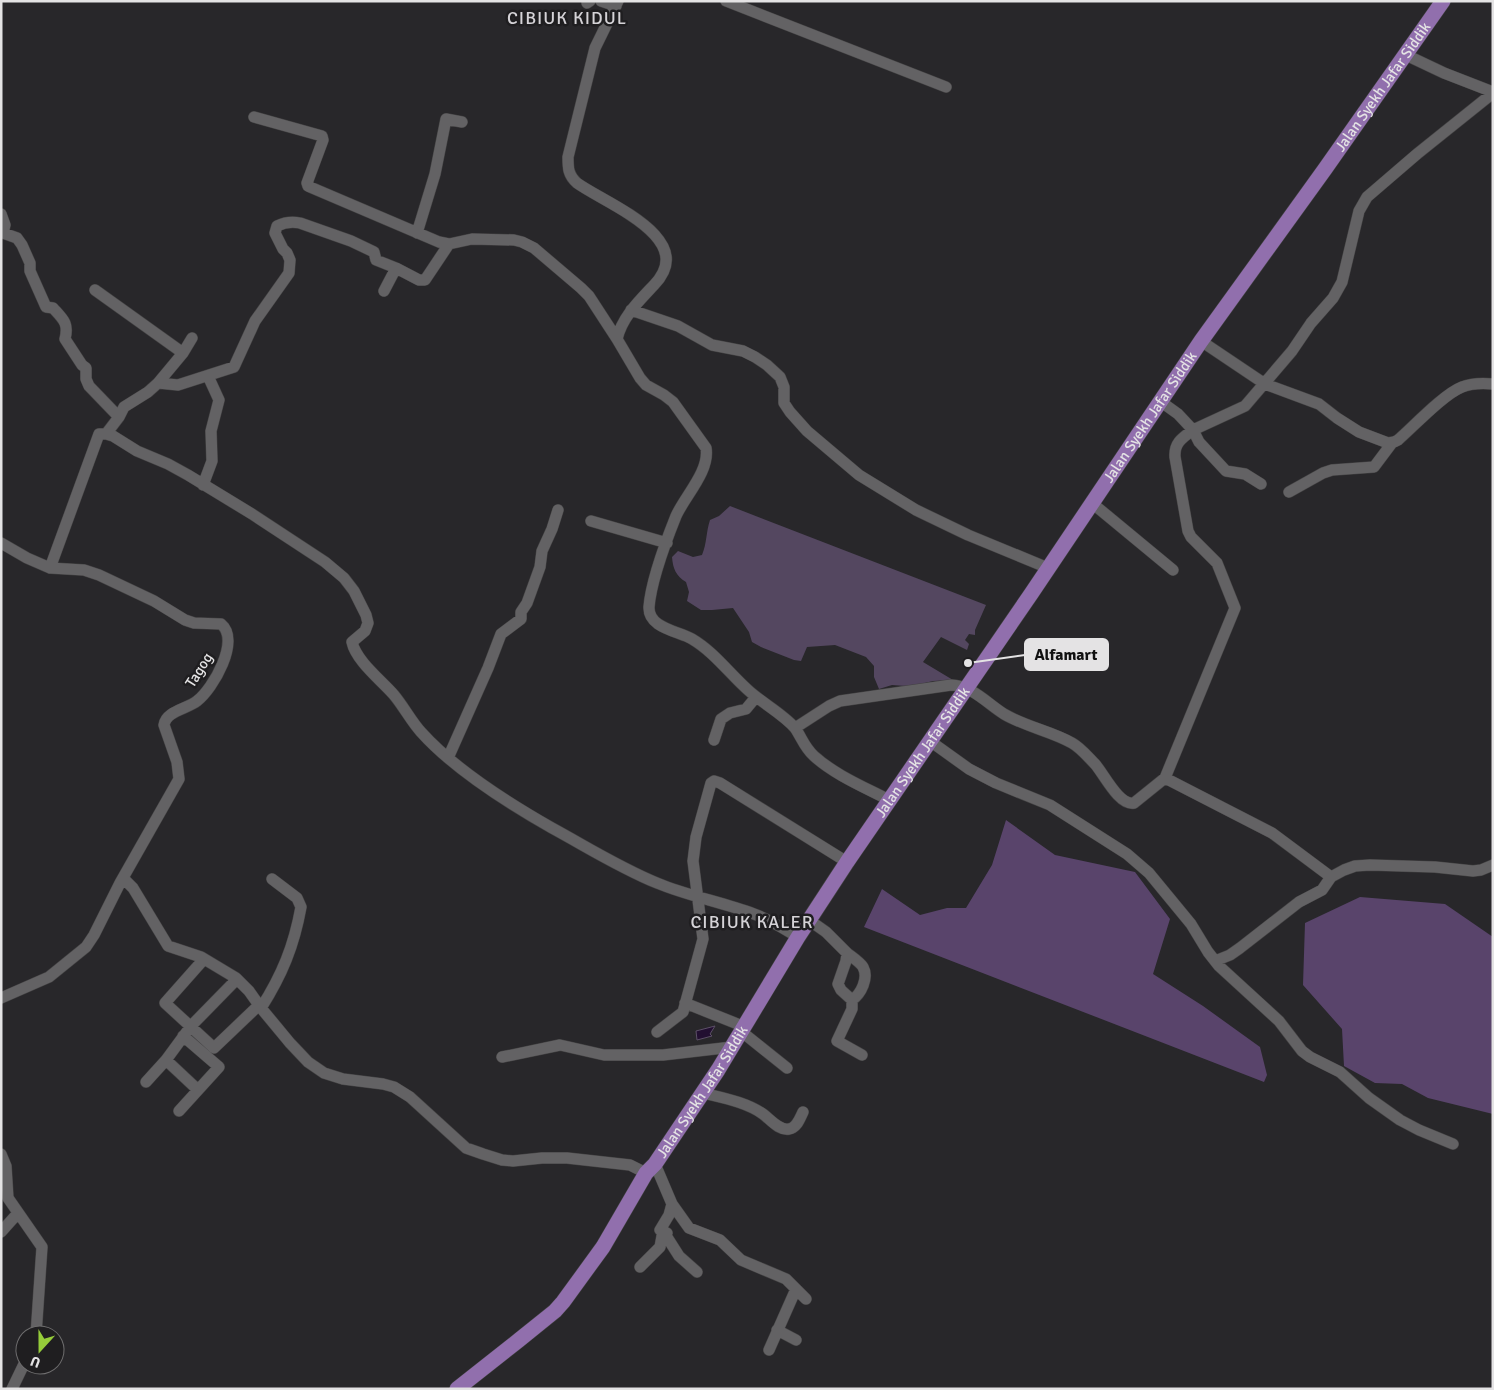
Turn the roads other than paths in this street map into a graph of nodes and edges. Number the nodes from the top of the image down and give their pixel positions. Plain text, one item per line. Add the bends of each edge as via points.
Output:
1 (601, 1) edge
2 (726, 1) edge
3 (1443, 1) edge
4 (617, 4) edge
5 (1406, 55) junction
6 (946, 87) dead end
7 (1493, 92) edge
8 (254, 117) dead end
9 (462, 122) dead end
10 (1, 214) edge
11 (417, 233) junction
12 (449, 244) junction
13 (396, 268) junction
14 (95, 290) dead end
15 (384, 292) dead end
16 (631, 310) junction
17 (192, 338) dead end
18 (617, 339) junction
19 (1201, 341) junction
20 (183, 353) junction
21 (208, 376) junction
22 (158, 383) junction
23 (1265, 384) junction
24 (1493, 384) edge
25 (1160, 401) junction
26 (118, 418) junction
27 (1193, 430) junction
28 (106, 434) junction
29 (1392, 443) junction
30 (1261, 484) dead end
31 (203, 485) junction
32 (1289, 492) dead end
33 (1092, 503) junction
34 (558, 510) dead end
35 (591, 521) dead end
36 (1, 543) edge
37 (667, 543) junction
38 (50, 568) junction
39 (1048, 568) junction
40 (1173, 570) dead end
41 (966, 688) junction
42 (756, 697) junction
43 (795, 728) junction
44 (714, 740) dead end
45 (930, 741) junction
46 (448, 758) junction
47 (1165, 778) junction
48 (889, 800) junction
49 (847, 862) junction
50 (1493, 865) edge
51 (1331, 877) junction
52 (123, 878) junction
53 (272, 878) dead end
54 (697, 898) junction
55 (809, 920) junction
56 (798, 937) junction
57 (847, 953) junction
58 (204, 959) junction
59 (1215, 961) junction
60 (237, 979) junction
61 (1, 998) edge
62 (852, 1000) junction
63 (685, 1003) junction
64 (260, 1007) junction
65 (191, 1026) junction
66 (743, 1030) junction
67 (657, 1032) dead end
68 (183, 1036) junction
69 (732, 1048) junction
70 (862, 1055) dead end
71 (502, 1057) dead end
72 (166, 1060) junction
73 (787, 1068) dead end
74 (146, 1082) dead end
75 (198, 1090) junction
76 (703, 1093) junction
77 (179, 1111) dead end
78 (803, 1112) dead end
79 (1453, 1144) dead end
80 (1, 1154) edge
81 (650, 1168) junction
82 (6, 1201) edge
83 (672, 1204) junction
84 (18, 1213) junction
85 (1, 1232) edge
86 (665, 1234) junction
87 (640, 1267) dead end
88 (697, 1272) dead end
89 (796, 1289) junction
90 (806, 1299) dead end
91 (37, 1325) edge
92 (776, 1330) junction
93 (796, 1340) dead end
94 (769, 1350) dead end
95 (19, 1375) edge
96 (12, 1389) edge
97 (457, 1389) edge

1 - 4 street
2 - 6 street
3 - 5 main road, Jalan Syekh Jafar Siddik
4 - 16 street via 592,58 568,157 568,170 577,183 652,231 663,247 666,260 662,274
5 - 7 street
5 - 19 main road, Jalan Syekh Jafar Siddik
7 - 23 street via 1367,197 1359,212 1338,291
8 - 11 street via 322,136 308,186
9 - 11 street via 446,120 436,174
10 - 26 street via 5,225 3,233 14,236 22,245 42,301 64,321 65,339 86,368 89,386
11 - 12 street
12 - 13 street via 425,280
12 - 18 street via 472,239 514,240 529,245 589,296
13 - 15 street
13 - 21 street via 376,260 374,252 351,241 292,222 277,226 276,238 290,260 289,273 254,321 234,367
14 - 20 street
16 - 18 street
16 - 39 street via 678,326 712,344 755,357 780,377 784,403 790,412 858,475 916,510
17 - 20 street
18 - 37 street via 640,378 673,402 706,448 705,466 677,514
19 - 23 street
19 - 25 main road, Jalan Syekh Jafar Siddik
20 - 22 street
21 - 22 street via 178,385
21 - 31 street via 219,400 211,431 212,461
22 - 26 street via 124,407
23 - 27 street via 1245,406
23 - 29 street via 1319,404 1359,432
24 - 29 street via 1478,383 1460,388
25 - 27 street
25 - 33 main road, Jalan Syekh Jafar Siddik
26 - 28 street
27 - 30 street via 1226,471 1245,474
27 - 47 street via 1178,442 1174,452 1187,527 1218,565 1236,608
28 - 31 street
28 - 38 street via 99,434
29 - 32 street via 1374,467 1324,473
31 - 46 street via 252,514 344,578 354,591 368,623 365,631 353,640 352,646 420,731
33 - 39 main road, Jalan Syekh Jafar Siddik
33 - 40 street
34 - 46 street via 522,611 522,619 501,634
35 - 37 street
36 - 38 street, Tagog
37 - 42 street via 649,607 652,619 707,649
38 - 52 street, Tagog via 91,572 154,601 185,620 218,622 227,630 229,637 226,654 210,686 198,701 169,715 164,721 179,769 179,779
39 - 41 main road, Jalan Syekh Jafar Siddik
41 - 43 street via 951,685 840,702
41 - 45 main road, Jalan Syekh Jafar Siddik
41 - 47 street via 1015,720 1077,746 1126,802 1134,803
42 - 43 street
42 - 44 street via 746,709 730,712 721,719
43 - 48 street via 806,749 824,764
45 - 48 main road, Jalan Syekh Jafar Siddik
45 - 59 street via 969,769 1050,804 1127,854 1149,873 1191,924
46 - 54 street via 507,802 583,847 636,874
47 - 51 street via 1272,832
48 - 49 main road, Jalan Syekh Jafar Siddik
49 - 54 street via 714,781 709,786 694,847
49 - 55 main road, Jalan Syekh Jafar Siddik
50 - 51 street via 1474,871 1354,866
51 - 59 street via 1322,890 1299,902 1230,955
52 - 58 street via 133,888 168,946
52 - 61 street via 86,947 49,977
53 - 64 street via 296,898 301,907 281,976
54 - 56 street via 756,914
54 - 63 street via 704,935
55 - 56 main road, Jalan Syekh Jafar Siddik
55 - 57 street
56 - 66 main road, Jalan Syekh Jafar Siddik
57 - 62 street via 838,984
57 - 62 street via 863,966 864,974 859,995
58 - 60 street
58 - 65 street via 165,1003
59 - 79 street via 1279,1021 1302,1051 1340,1072 1400,1120
60 - 64 street
60 - 65 street
62 - 70 street via 852,1009 837,1041
63 - 66 street
63 - 67 street via 683,1012
64 - 65 street via 214,1048
64 - 81 street via 314,1068 332,1076 383,1084 402,1092 474,1152 512,1161 567,1158
65 - 68 street
66 - 69 main road, Jalan Syekh Jafar Siddik
66 - 73 street
68 - 72 street
68 - 75 street via 219,1067
69 - 71 street via 663,1055 604,1054 560,1045
69 - 76 main road, Jalan Syekh Jafar Siddik
72 - 74 street
72 - 75 street
75 - 77 street
76 - 78 street via 750,1108 786,1130 797,1124
76 - 81 main road, Jalan Syekh Jafar Siddik
80 - 82 street via 5,1162
81 - 83 street
81 - 97 main road, Jalan Syekh Jafar Siddik via 603,1247 564,1302
82 - 84 street
83 - 86 street via 660,1230
83 - 89 street via 689,1228 720,1240 736,1258 784,1277
84 - 85 street
84 - 91 street via 43,1250
86 - 87 street via 660,1239 660,1247
86 - 88 street via 679,1256
89 - 90 street
89 - 92 street
92 - 93 street
92 - 94 street
95 - 96 street

